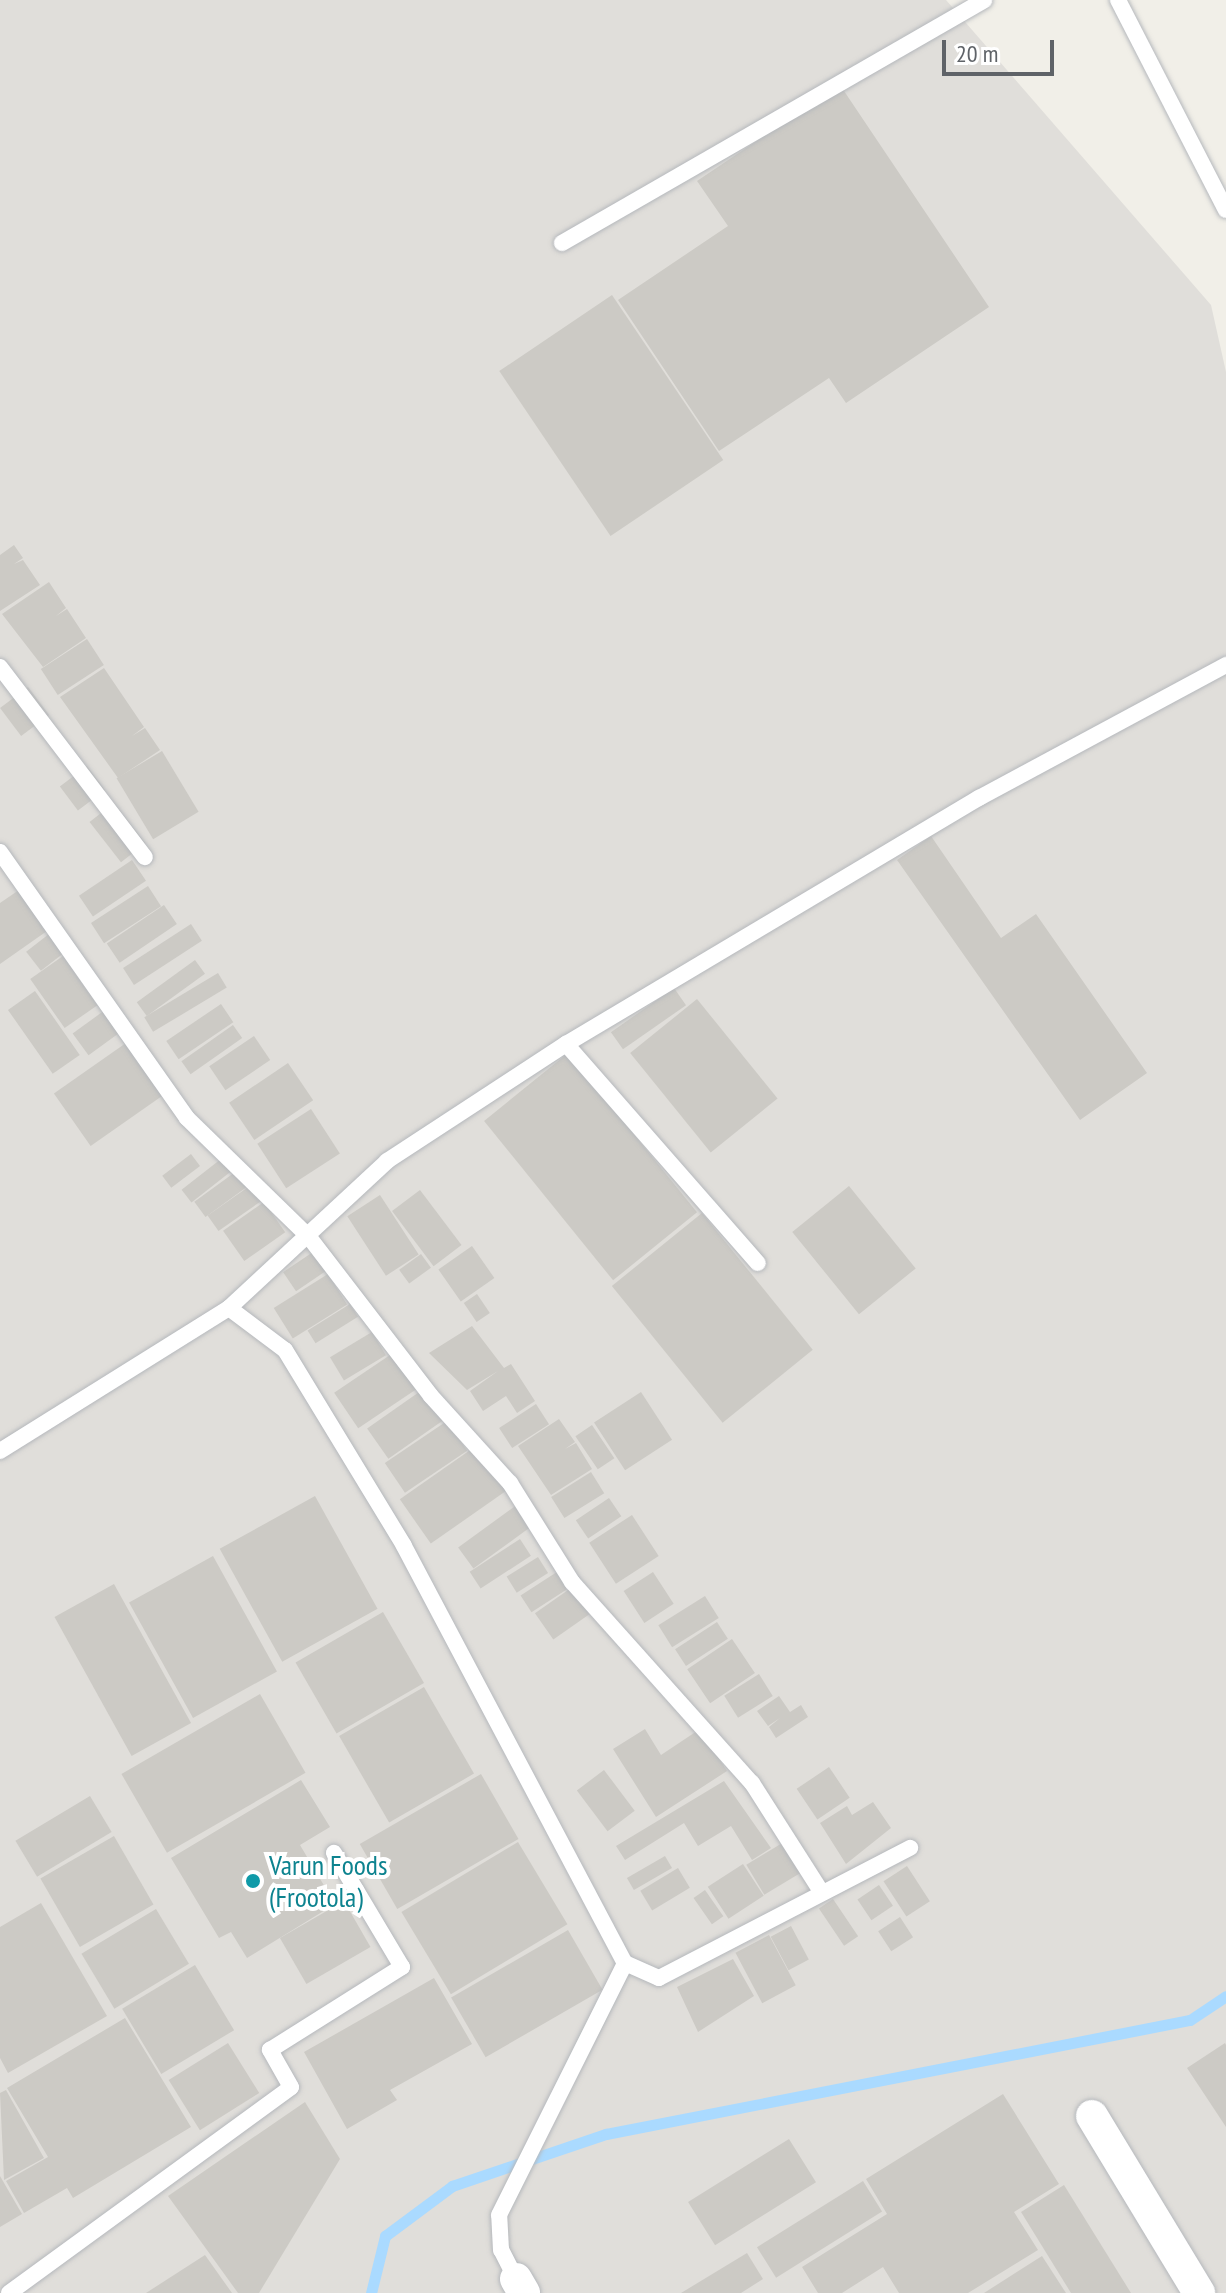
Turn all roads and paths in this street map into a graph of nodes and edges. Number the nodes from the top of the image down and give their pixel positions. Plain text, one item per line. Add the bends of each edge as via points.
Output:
1 (984, 0) edge
2 (1118, 0) edge
3 (1226, 210) edge
4 (562, 243) dead end
5 (1226, 665) edge
6 (0, 667) edge
7 (0, 852) edge
8 (145, 857) dead end
9 (566, 1044) junction
10 (309, 1237) junction
11 (758, 1263) dead end
12 (229, 1308) junction
13 (0, 1451) edge
14 (910, 1848) dead end
15 (334, 1853) dead end
16 (822, 1893) junction
17 (625, 1963) junction
18 (1092, 2116) dead end
19 (520, 2286) edge
20 (9, 2293) edge
21 (1199, 2293) edge

1 - 4 lane
2 - 3 lane
5 - 9 lane via 979,798
6 - 8 lane
7 - 10 lane via 187,1118
9 - 10 lane via 387,1161
9 - 11 lane
10 - 12 lane
10 - 16 lane via 431,1396 510,1483 572,1582 752,1783
12 - 13 lane
12 - 17 lane via 285,1350 317,1402 404,1546
14 - 16 lane
15 - 20 lane via 402,1967 270,2050 291,2087
16 - 17 lane via 659,1978
17 - 19 lane via 499,2215 501,2250
18 - 21 street

